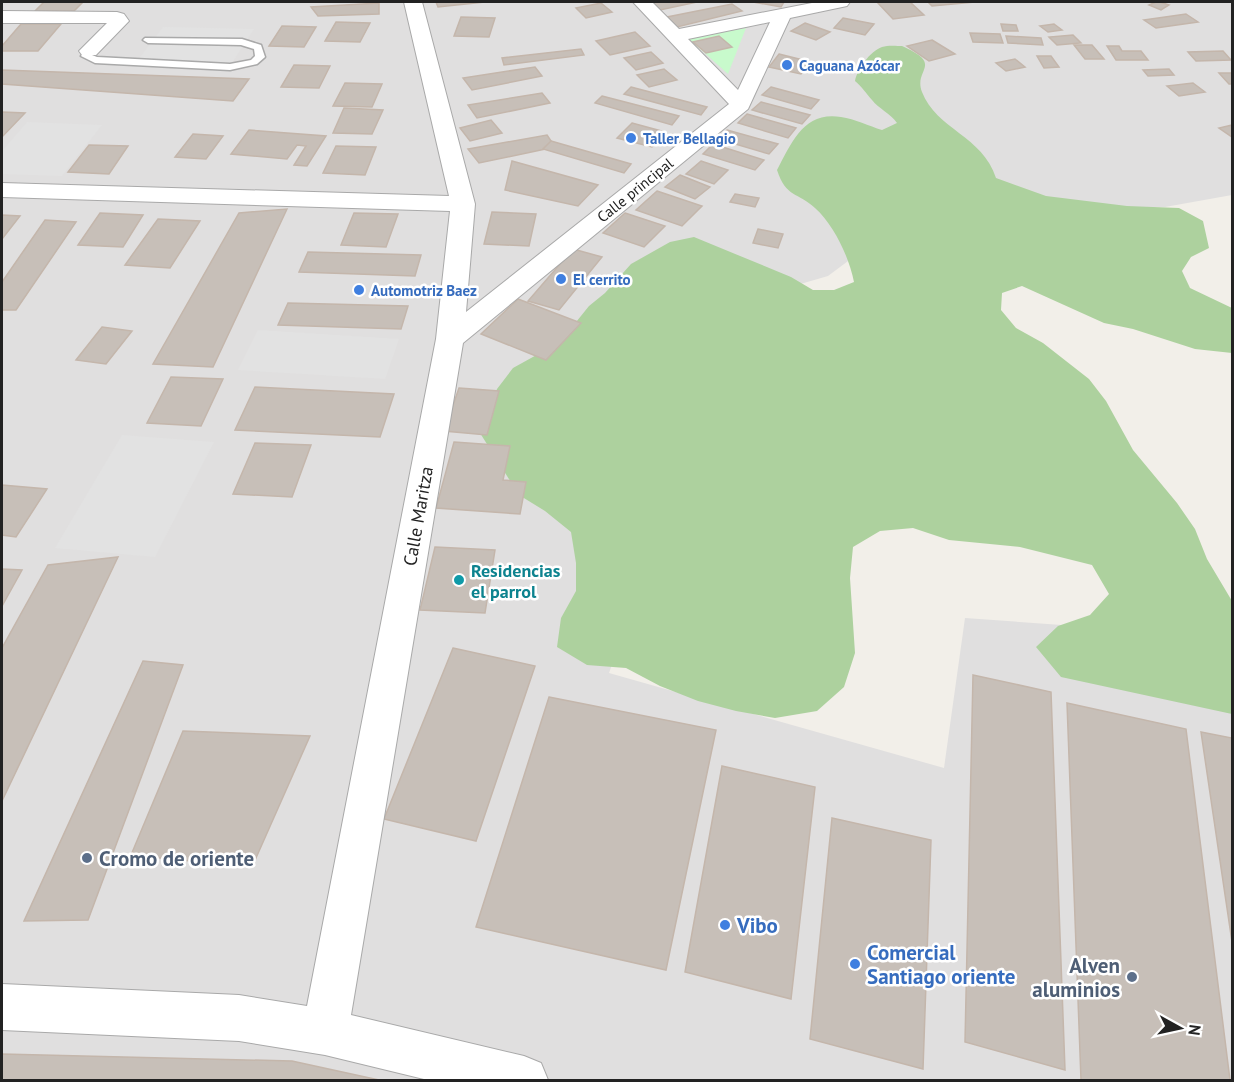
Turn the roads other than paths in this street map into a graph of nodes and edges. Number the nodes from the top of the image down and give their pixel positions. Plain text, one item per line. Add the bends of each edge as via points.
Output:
1 (413, 2) edge
2 (642, 2) edge
3 (841, 2) edge
4 (783, 13) junction
5 (2, 17) edge
6 (675, 36) junction
7 (148, 40) dead end
8 (88, 51) joint
9 (741, 105) junction
10 (2, 190) edge
11 (463, 204) junction
12 (450, 339) junction
13 (2, 1007) edge
14 (325, 1032) junction
15 (524, 1080) edge

1 - 11 street, Calle Maritza
2 - 6 street
3 - 4 street
4 - 6 street
4 - 9 street, Calle principal
5 - 8 street via 117,18 120,21
6 - 9 street
7 - 8 lane via 242,42 258,48 260,57 230,67 95,60 86,56
9 - 12 street, Calle principal
10 - 11 street
11 - 12 street, Calle Maritza
12 - 14 street, Calle Maritza
13 - 14 street via 239,1018
14 - 15 street

